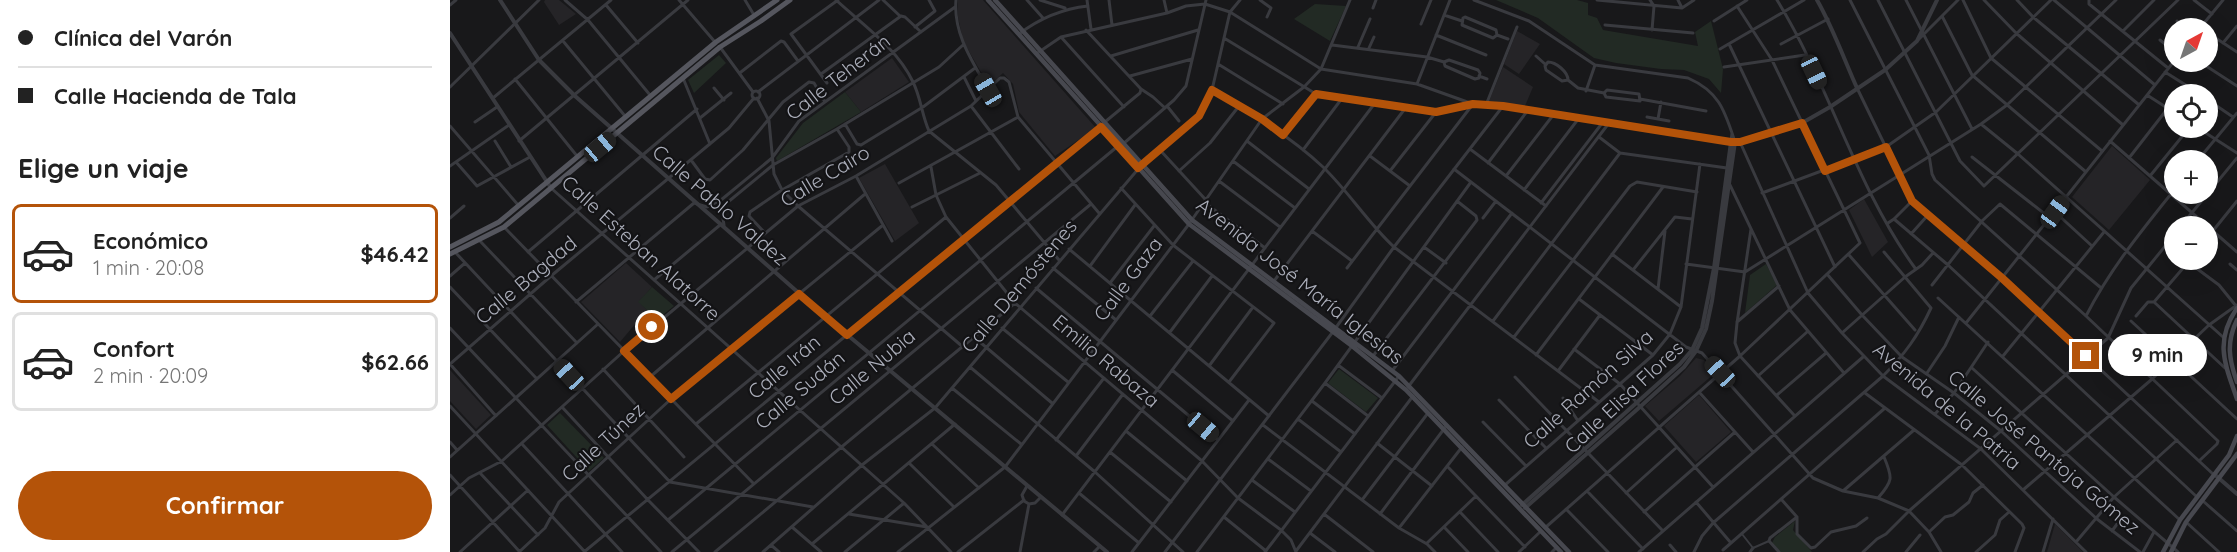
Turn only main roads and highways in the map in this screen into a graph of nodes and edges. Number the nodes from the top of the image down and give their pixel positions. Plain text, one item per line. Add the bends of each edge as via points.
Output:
1 (777, 0) edge
2 (790, 0) edge
3 (988, 0) edge
4 (995, 0) edge
5 (1020, 33) junction
6 (614, 132) junction
7 (549, 186) junction
8 (1190, 222) junction
9 (450, 247) edge
10 (452, 253) edge
11 (2236, 306) edge
12 (2237, 320) edge
13 (1353, 344) junction
14 (1397, 378) junction
15 (2236, 380) edge
16 (1414, 394) junction
17 (2237, 399) edge
18 (1446, 427) junction
19 (2237, 436) edge
20 (1463, 445) junction
21 (2237, 456) edge
22 (2216, 477) junction
23 (1523, 508) junction
24 (2183, 521) junction
25 (1543, 529) junction
26 (2172, 550) edge
27 (1561, 552) edge
28 (1569, 552) edge
29 (2163, 552) edge

1 - 6 main road via 716,42
2 - 6 main road via 720,47
3 - 5 main road, Avenida José María Iglesias
4 - 5 main road, Avenida José María Iglesias
5 - 8 main road, Avenida José María Iglesias
6 - 7 main road
6 - 7 main road via 578,157
7 - 9 main road via 499,222
7 - 10 main road via 504,227
8 - 13 main road, Avenida José María Iglesias via 1252,264
8 - 13 main road, Avenida José María Iglesias via 1332,333
11 - 17 main road via 2223,337 2225,368
12 - 15 main road via 2228,349
13 - 14 main road, Avenida José María Iglesias
13 - 14 main road, Avenida José María Iglesias
14 - 16 main road, Avenida José María Iglesias
16 - 18 main road, Avenida José María Iglesias
16 - 18 main road, Avenida José María Iglesias via 1428,413
18 - 20 main road, Avenida José María Iglesias
19 - 22 main road
20 - 23 main road, Avenida José María Iglesias
20 - 23 main road, Avenida José María Iglesias
21 - 22 main road
22 - 24 main road
23 - 25 main road, Avenida José María Iglesias
24 - 26 main road
24 - 29 main road
25 - 27 main road, Avenida José María Iglesias
25 - 28 main road, Avenida José María Iglesias

